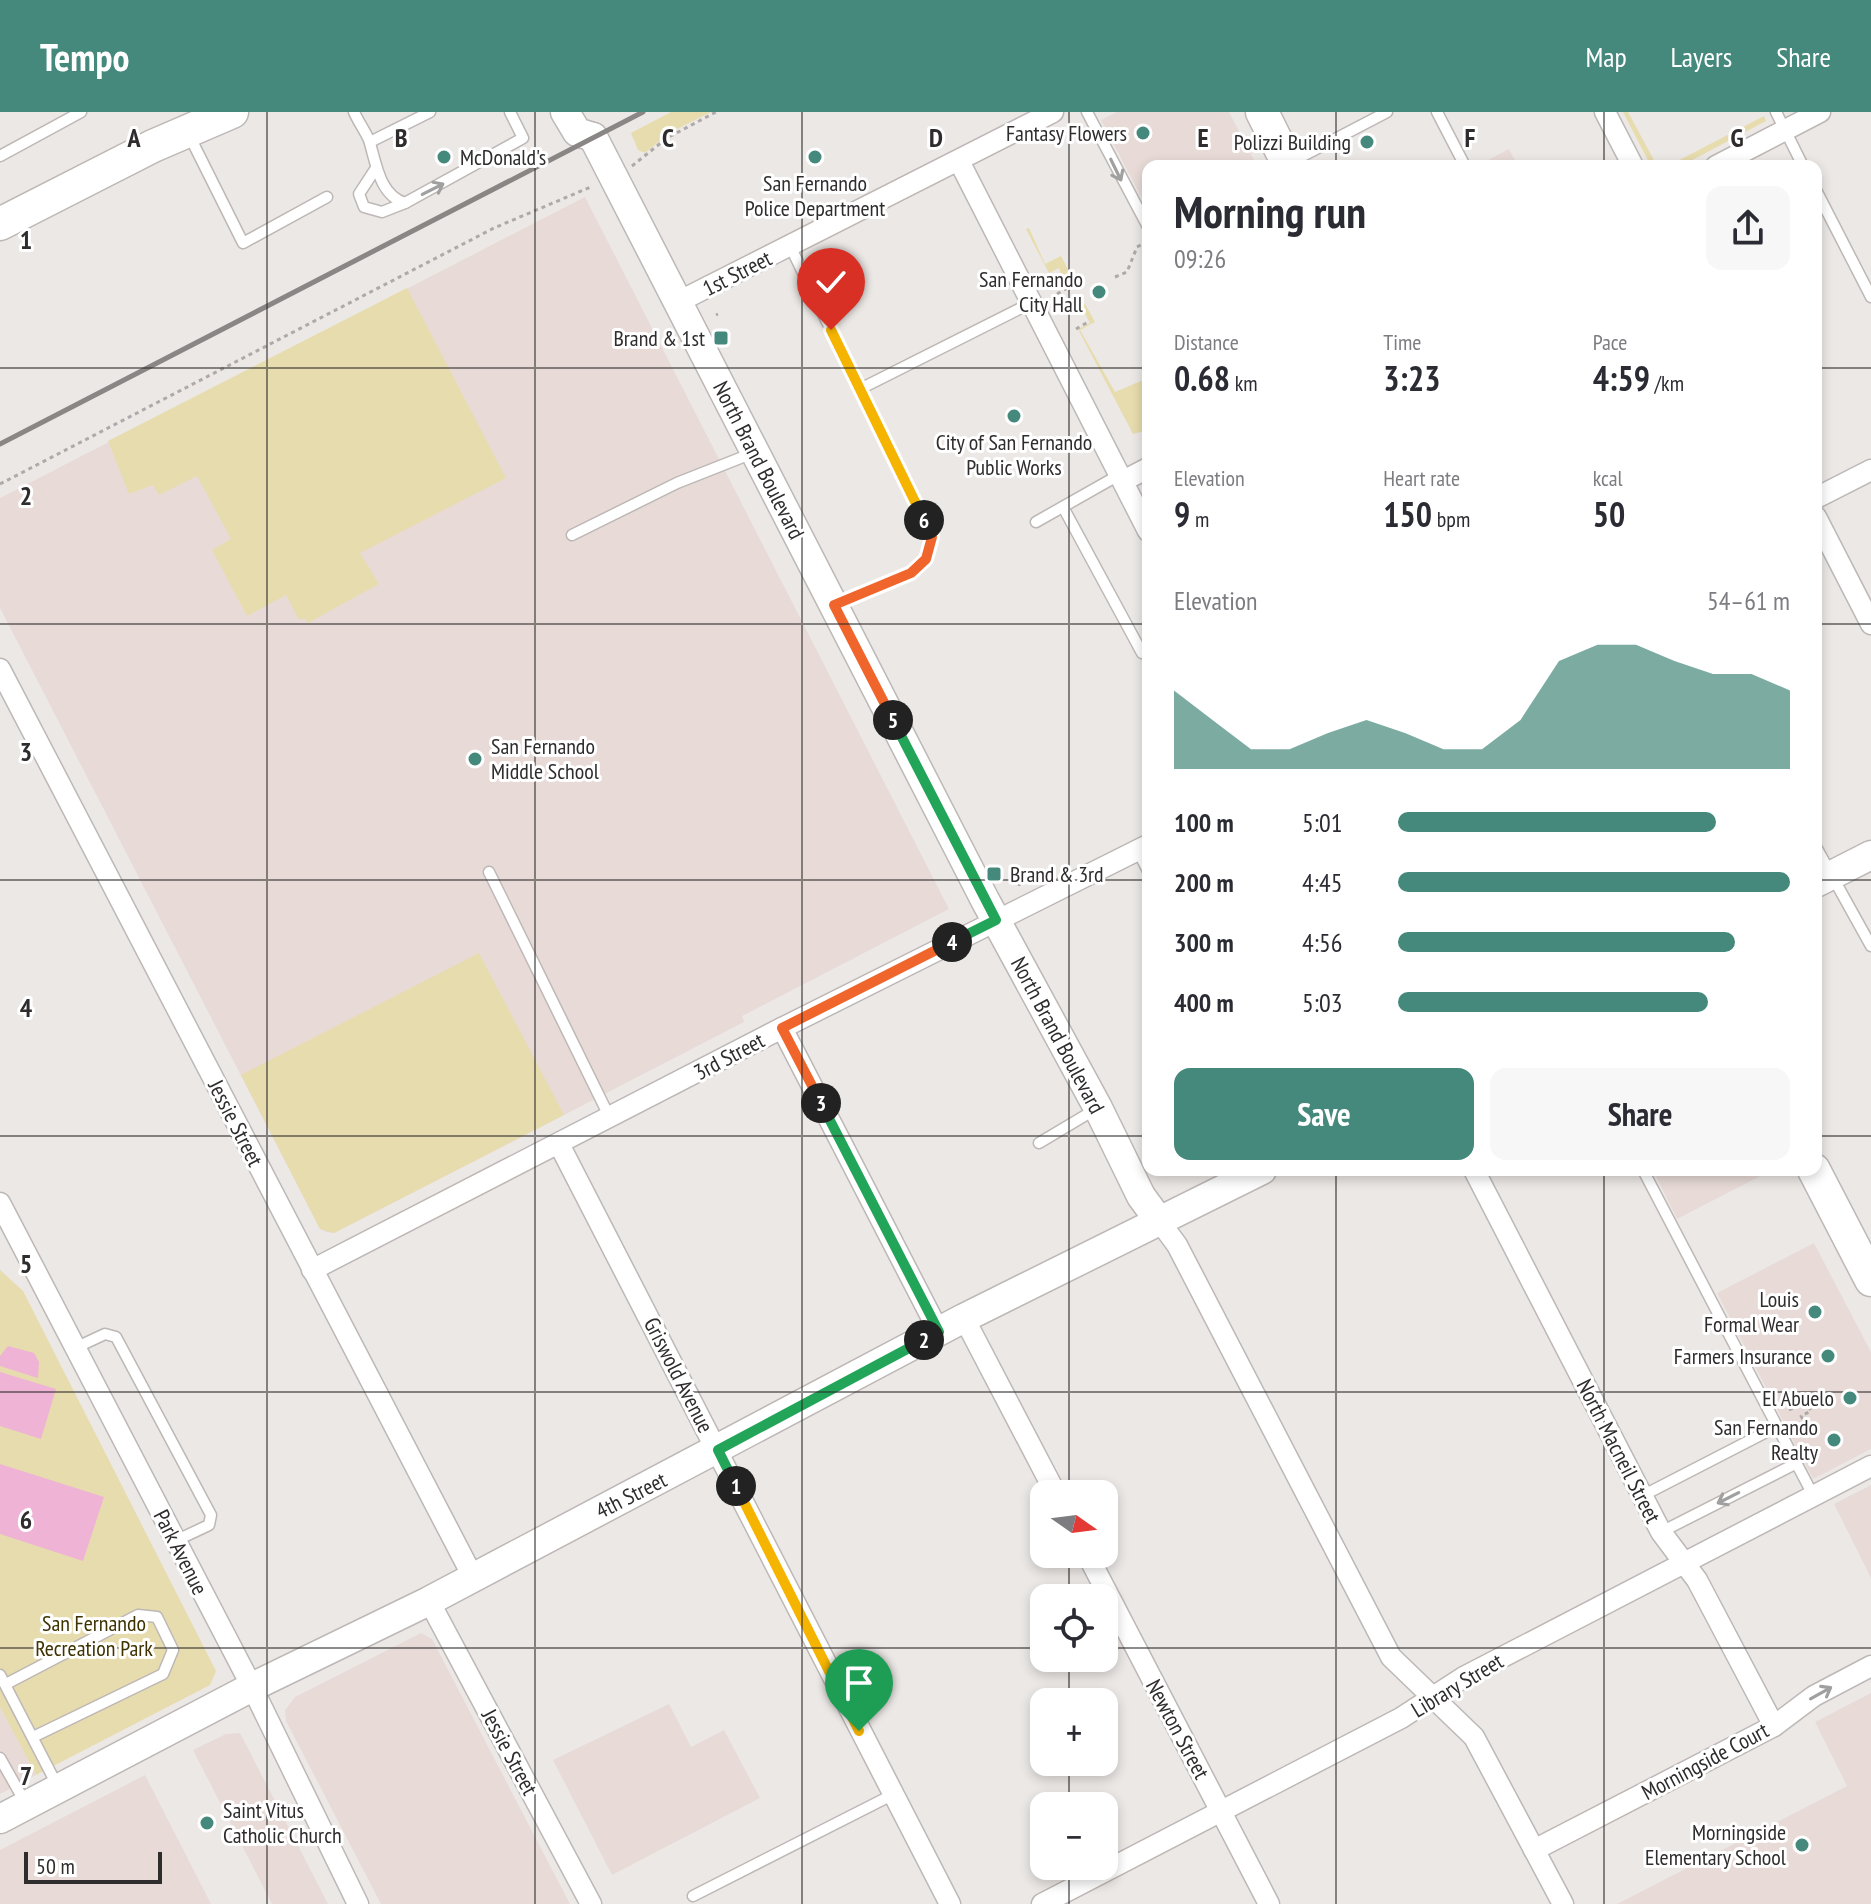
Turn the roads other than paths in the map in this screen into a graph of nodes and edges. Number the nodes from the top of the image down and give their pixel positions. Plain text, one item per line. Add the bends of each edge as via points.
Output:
1 (81, 112) edge
2 (232, 112) edge
3 (354, 112) edge
4 (430, 112) edge
5 (510, 112) edge
6 (565, 112) edge
7 (1053, 112) edge
8 (1087, 112) edge
9 (1262, 112) edge
10 (1387, 112) edge
11 (1437, 112) edge
12 (1605, 112) edge
13 (1776, 112) edge
14 (1820, 112) edge
15 (593, 125) edge
16 (187, 131) junction
17 (1785, 131) junction
18 (370, 142) junction
19 (0, 156) edge
20 (1286, 160) edge
21 (1298, 160) edge
22 (1462, 160) edge
23 (1630, 160) edge
24 (1728, 160) edge
25 (1800, 160) edge
26 (959, 161) junction
27 (376, 168) junction
28 (327, 197) dead end
29 (1822, 202) edge
30 (405, 203) junction
31 (1142, 216) edge
32 (0, 224) edge
33 (790, 246) junction
34 (1871, 297) edge
35 (678, 302) junction
36 (1031, 303) junction
37 (860, 389) junction
38 (755, 452) junction
39 (1142, 470) edge
40 (1871, 470) edge
41 (1121, 478) junction
42 (1822, 495) edge
43 (1063, 507) junction
44 (1142, 519) edge
45 (1036, 522) dead end
46 (1822, 529) edge
47 (572, 535) dead end
48 (834, 605) junction
49 (1871, 624) edge
50 (1142, 653) dead end
51 (0, 669) edge
52 (1142, 848) edge
53 (1871, 855) edge
54 (489, 872) dead end
55 (1823, 880) edge
56 (996, 920) junction
57 (1871, 946) edge
58 (782, 1028) junction
59 (1098, 1108) junction
60 (610, 1118) junction
61 (1039, 1143) dead end
62 (559, 1144) junction
63 (1250, 1176) edge
64 (1477, 1176) edge
65 (1646, 1176) edge
66 (1817, 1176) edge
67 (0, 1203) edge
68 (1160, 1222) junction
69 (312, 1270) junction
70 (1871, 1280) edge
71 (964, 1318) junction
72 (939, 1332) junction
73 (75, 1348) junction
74 (1776, 1427) junction
75 (718, 1450) junction
76 (1795, 1464) junction
77 (1871, 1466) edge
78 (1049, 1480) edge
79 (1813, 1495) junction
80 (1642, 1496) junction
81 (1661, 1532) junction
82 (175, 1541) junction
83 (1686, 1562) junction
84 (1094, 1568) edge
85 (473, 1577) junction
86 (429, 1601) junction
87 (1869, 1672) edge
88 (3, 1680) edge
89 (252, 1687) junction
90 (1433, 1697) junction
91 (1774, 1726) junction
92 (33, 1737) junction
93 (0, 1758) edge
94 (59, 1789) junction
95 (892, 1795) junction
96 (27, 1806) junction
97 (1221, 1811) junction
98 (0, 1819) edge
99 (1534, 1850) junction
100 (693, 1896) dead end
101 (358, 1904) edge
102 (591, 1904) edge
103 (950, 1904) edge
104 (1042, 1904) edge
105 (1269, 1904) edge
106 (1563, 1904) edge

1 - 19 lane
2 - 16 main road
3 - 18 lane
4 - 18 lane
30 -> 5 lane via 523,138
6 - 15 street via 577,132
7 - 26 street, 1st Street
8 -> 31 lane
9 - 20 main road
10 - 21 lane
11 - 22 lane
12 - 23 street
13 - 17 lane
14 - 17 street
15 - 35 street, North Brand Boulevard
16 - 28 lane via 243,243
16 - 32 main road
17 - 24 street
17 - 25 lane
18 - 27 lane
26 - 33 street, 1st Street
26 - 36 street
27 - 30 lane via 391,196
27 - 30 lane via 359,194 364,207 382,212
29 - 34 lane
33 - 35 street, 1st Street
33 - 37 lane
35 - 38 street, North Brand Boulevard
36 - 37 lane
36 - 41 street
37 - 48 lane via 932,537 926,559 911,573
38 - 47 lane
38 - 48 street, North Brand Boulevard
39 - 41 street
40 - 42 street
41 - 43 lane
41 - 44 street
43 - 45 lane
43 - 50 lane
46 - 49 street
48 - 56 street, North Brand Boulevard
51 - 69 street, Jessie Street
52 - 56 street, 3rd Street
53 - 55 street
54 - 60 lane
55 - 57 lane
56 - 58 street, 3rd Street
56 - 59 street, North Brand Boulevard
58 - 60 street, 3rd Street
58 - 72 street
59 - 61 lane
59 - 68 street, North Brand Boulevard via 1141,1196
60 - 62 street, 3rd Street
62 - 69 street, 3rd Street
62 - 75 street, Griswold Avenue
63 - 68 street, 4th Street
64 - 80 street, North Macneil Street
65 - 74 lane
66 - 70 main road
67 - 73 street, Park Avenue
68 - 71 street, 4th Street
68 - 90 street, North Brand Boulevard via 1177,1245 1391,1657
69 - 85 street, Jessie Street
71 - 72 street, 4th Street
71 - 78 street
72 - 75 street, 4th Street
73 - 82 street, Park Avenue
73 - 82 lane via 105,1334 116,1337 211,1515 209,1525
74 - 76 lane
74 - 80 lane
75 - 85 street, 4th Street
75 - 95 street, Griswold Avenue
76 - 79 lane
76 -> 81 lane
77 - 79 street, Library Street
79 - 83 street, Library Street
80 - 81 street, North Macneil Street
81 - 83 street, North Macneil Street
82 - 89 street, Park Avenue
83 - 90 street, Library Street
83 - 91 street, North Macneil Street
84 - 97 street, Newton Street
85 - 86 street, 4th Street
86 - 89 street, 4th Street
86 - 102 street, Jessie Street
91 -> 87 street, Morningside Court via 1814,1696
88 - 92 lane
88 - 92 lane via 138,1615 157,1617 163,1628 173,1650 163,1674
89 - 94 street, 4th Street
89 - 101 street, Park Avenue
90 - 97 street, Library Street
90 - 99 street, North Brand Boulevard via 1474,1737
91 - 99 street, Morningside Court
92 - 94 lane
93 - 96 lane
94 - 96 street, 4th Street
95 - 100 lane
95 - 103 street, Griswold Avenue
96 - 98 street, 4th Street
97 - 104 street, Library Street
97 - 105 street, Newton Street
99 - 106 street, North Brand Boulevard

